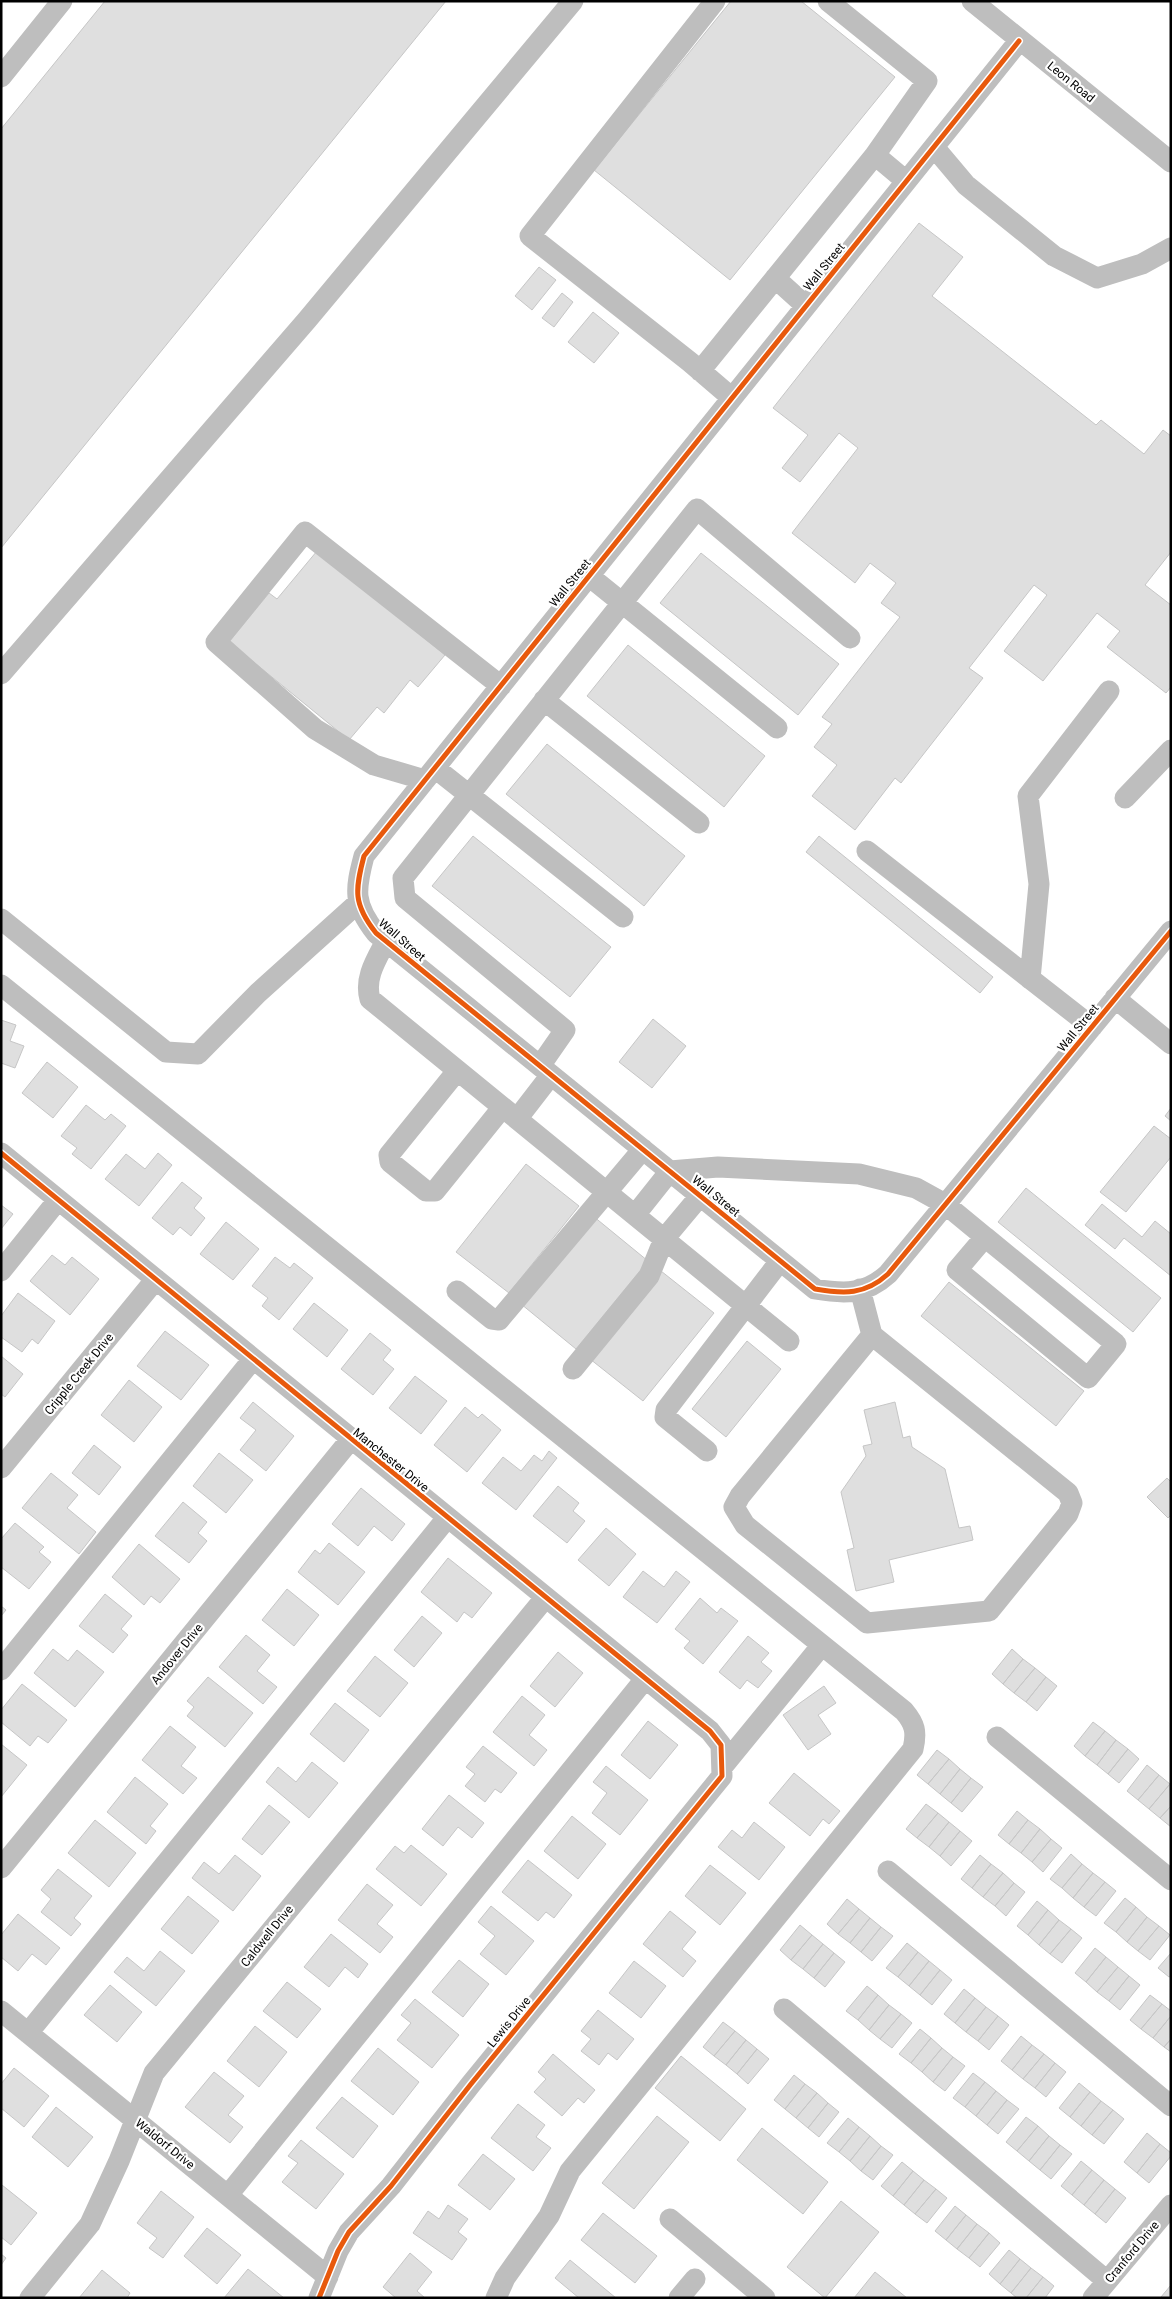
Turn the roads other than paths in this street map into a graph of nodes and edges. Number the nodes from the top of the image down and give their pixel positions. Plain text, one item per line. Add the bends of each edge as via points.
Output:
1 (62, 1) edge
2 (572, 1) edge
3 (715, 1) edge
4 (828, 1) edge
5 (972, 1) edge
6 (1019, 41) junction
7 (1, 76) edge
8 (934, 147) junction
9 (875, 155) junction
10 (1171, 162) edge
11 (906, 182) junction
12 (1171, 248) edge
13 (775, 278) junction
14 (806, 306) junction
15 (700, 371) junction
16 (732, 398) junction
17 (589, 576) junction
18 (622, 603) junction
19 (850, 638) dead end
20 (1, 674) edge
21 (501, 686) junction
22 (1109, 691) dead end
23 (544, 700) junction
24 (777, 728) dead end
25 (1171, 750) edge
26 (430, 774) junction
27 (468, 796) junction
28 (1125, 798) dead end
29 (699, 823) dead end
30 (867, 851) dead end
31 (359, 902) junction
32 (622, 917) dead end
33 (1, 919) edge
34 (1171, 930) edge
35 (386, 941) junction
36 (1030, 979) junction
37 (1, 986) edge
38 (1115, 998) junction
39 (1092, 1027) junction
40 (1168, 1037) edge
41 (546, 1070) junction
42 (457, 1072) junction
43 (510, 1113) junction
44 (643, 1150) junction
45 (1, 1153) edge
46 (670, 1171) junction
47 (607, 1192) junction
48 (700, 1196) junction
49 (58, 1200) junction
50 (945, 1204) junction
51 (635, 1215) junction
52 (985, 1237) junction
53 (664, 1239) junction
54 (780, 1261) junction
55 (1, 1271) edge
56 (156, 1280) junction
57 (860, 1289) junction
58 (457, 1291) dead end
59 (745, 1305) junction
60 (872, 1335) junction
61 (790, 1341) dead end
62 (253, 1359) junction
63 (573, 1369) dead end
64 (351, 1440) junction
65 (706, 1451) dead end
66 (1, 1468) edge
67 (447, 1518) junction
68 (545, 1598) junction
69 (822, 1645) junction
70 (1, 1670) edge
71 (645, 1679) junction
72 (997, 1737) dead end
73 (724, 1766) junction
74 (1, 1868) edge
75 (888, 1871) dead end
76 (1171, 1880) edge
77 (784, 2009) dead end
78 (1, 2011) edge
79 (28, 2033) junction
80 (1171, 2106) edge
81 (135, 2119) junction
82 (228, 2196) junction
83 (1171, 2205) edge
84 (670, 2219) dead end
85 (328, 2277) junction
86 (695, 2279) dead end
87 (1107, 2281) junction
88 (30, 2298) edge
89 (319, 2298) edge
90 (496, 2298) edge
91 (679, 2298) edge
92 (765, 2298) edge
93 (1093, 2298) edge

1 - 7 street
2 - 20 street via 307,320
3 - 15 street via 530,236
4 - 9 street via 927,81
5 - 6 street, Leon Road
6 - 8 street, Wall Street
6 - 10 street, Leon Road
8 - 11 street, Wall Street
8 - 12 street via 966,185 1054,256 1097,278 1142,264
9 - 11 street
9 - 13 street
11 - 14 street, Wall Street
13 - 14 street
13 - 15 street
14 - 16 street, Wall Street
15 - 16 street
16 - 17 street, Wall Street
17 - 18 street
17 - 21 street, Wall Street
18 - 19 street via 697,509
18 - 23 street
18 - 24 street
21 - 26 street, Wall Street
21 - 26 street via 305,532 216,642 315,729 374,765
22 - 36 street via 1028,796 1039,884
23 - 27 street
23 - 29 street
25 - 28 street
26 - 27 street
26 - 31 street, Wall Street via 364,856 356,888
27 - 32 street
27 - 41 street via 403,878 405,898 565,1030
30 - 36 street
31 - 33 street via 258,993 198,1054 166,1052
31 - 35 street, Wall Street via 364,918
34 - 38 street, Wall Street
35 - 41 street, Wall Street
35 - 42 street via 370,974 370,999
36 - 39 street
37 - 69 street
38 - 39 street, Wall Street
38 - 40 street
39 - 50 street, Wall Street
41 - 43 street
41 - 44 street, Wall Street
42 - 43 street
42 - 43 street via 389,1155 390,1162 426,1191 435,1191
43 - 47 street
44 - 46 street, Wall Street
44 - 47 street
45 - 49 street, Manchester Drive
46 - 48 street, Wall Street
46 - 50 street via 718,1167 859,1174 916,1188
46 - 51 street
47 - 51 street
47 - 58 street via 499,1320 492,1319
48 - 53 street
48 - 54 street, Wall Street
49 - 55 street
49 - 56 street, Manchester Drive
50 - 52 street
50 - 57 street, Wall Street via 888,1274 879,1282
51 - 53 street
52 - 52 street via 957,1270 1088,1378 1116,1344
53 - 59 street
53 - 63 street via 649,1276
54 - 57 street, Wall Street via 815,1289 843,1294
54 - 59 street
56 - 62 street, Manchester Drive
56 - 66 street, Cripple Creek Drive
57 - 60 street
59 - 61 street
59 - 65 street via 721,1342 666,1410 665,1417
60 - 60 street via 734,1507 745,1525 866,1623 989,1611 1068,1514 1072,1503 1068,1493
62 - 64 street, Manchester Drive
62 - 70 street
64 - 67 street, Manchester Drive
64 - 74 street, Andover Drive
67 - 68 street, Manchester Drive
67 - 79 street
68 - 71 street, Manchester Drive
68 - 81 street, Caldwell Drive via 154,2073
69 - 73 street, Lewis Drive
69 - 90 street via 904,1711 914,1723 913,1750 570,2171 549,2216 505,2278
71 - 73 street, Manchester Drive via 710,1731 721,1745
71 - 82 street
72 - 76 street
73 - 85 street, Lewis Drive via 722,1776 470,2084 391,2186 349,2232
75 - 80 street
77 - 87 street
78 - 79 street, Waldorf Drive
79 - 81 street, Waldorf Drive
81 - 82 street, Waldorf Drive
81 - 88 street, Caldwell Drive via 90,2224
82 - 85 street, Waldorf Drive
83 - 87 street, Cranford Drive
84 - 92 street
85 - 89 street, Lewis Drive
86 - 91 street
87 - 93 street, Cranford Drive

